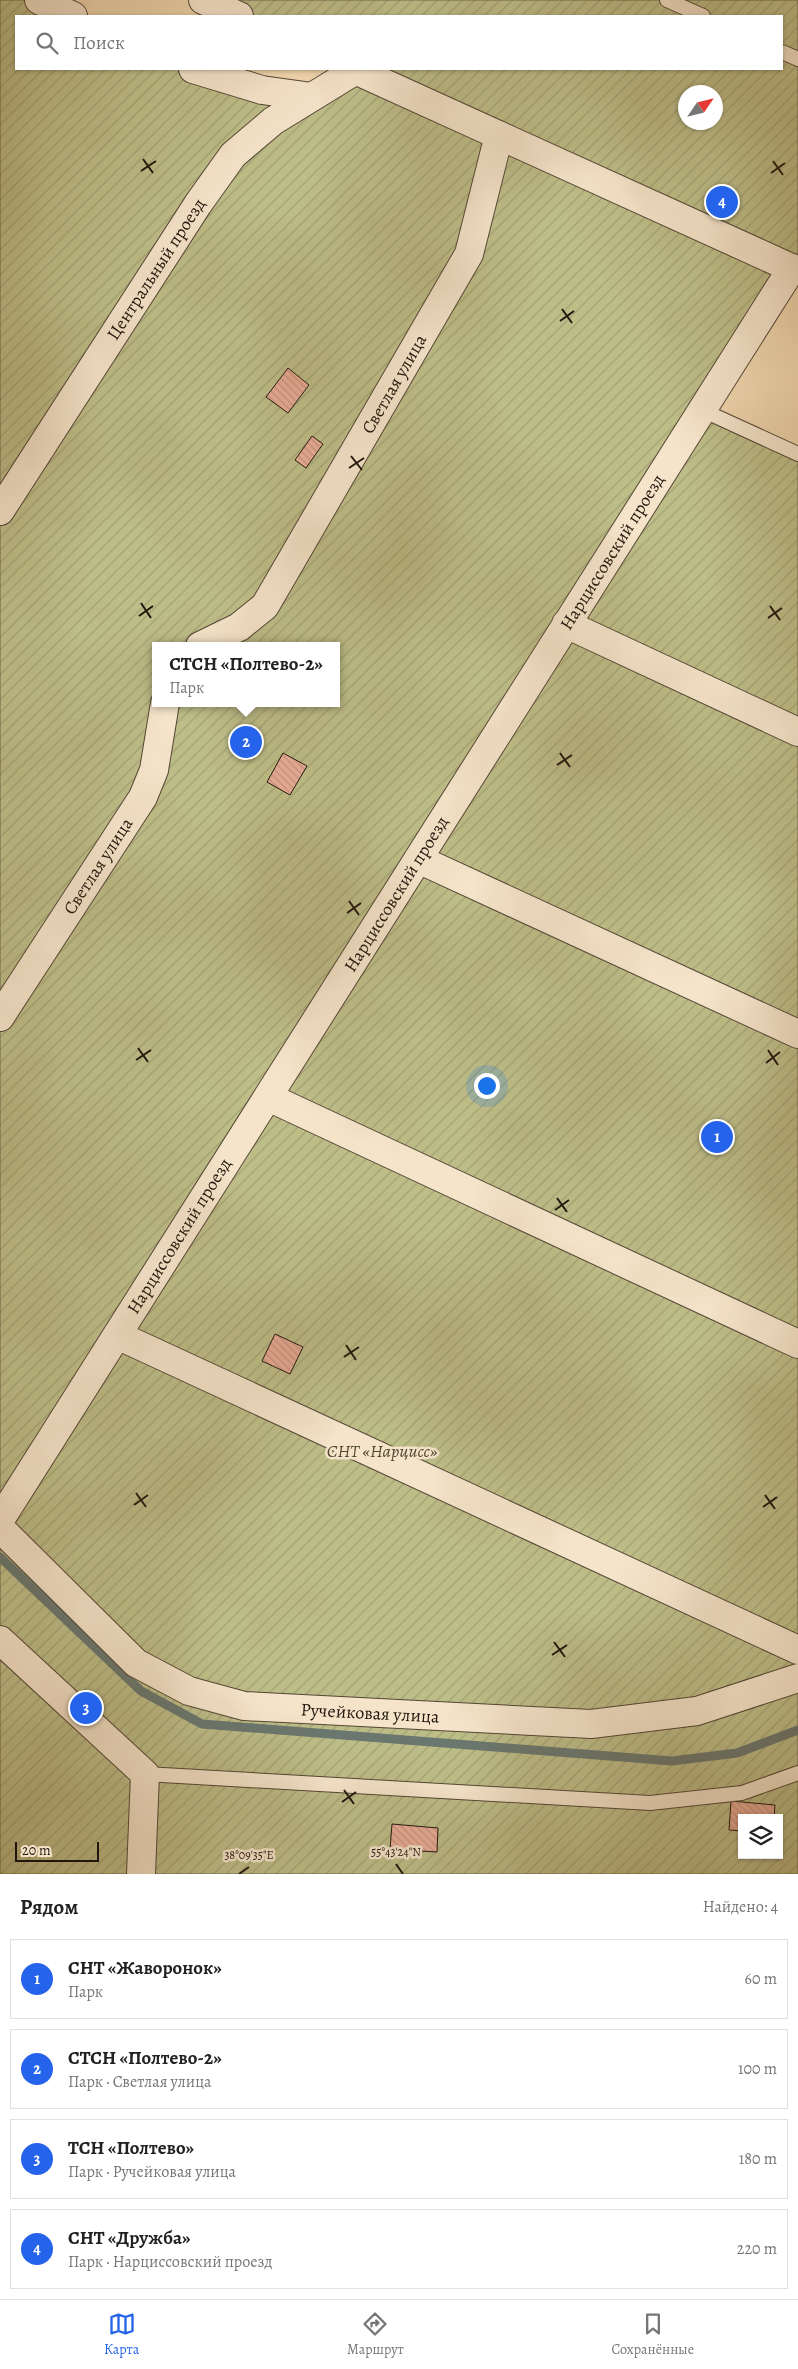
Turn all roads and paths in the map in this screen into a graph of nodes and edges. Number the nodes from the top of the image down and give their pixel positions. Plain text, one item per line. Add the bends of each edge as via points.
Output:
1 (38, 0) edge
2 (203, 0) edge
3 (667, 0) edge
4 (71, 15) edge
5 (237, 15) edge
6 (701, 15) edge
7 (783, 52) edge
8 (798, 59) edge
9 (196, 70) edge
10 (354, 70) edge
11 (312, 97) junction
12 (499, 135) junction
13 (795, 269) edge
14 (702, 410) junction
15 (798, 454) edge
16 (0, 511) edge
17 (566, 624) junction
18 (210, 642) edge
19 (164, 707) edge
20 (798, 732) edge
21 (418, 859) junction
22 (0, 1017) edge
23 (798, 1034) edge
24 (268, 1097) junction
25 (117, 1335) junction
26 (798, 1344) edge
27 (0, 1520) edge
28 (0, 1528) edge
29 (0, 1640) edge
30 (798, 1650) edge
31 (798, 1678) edge
32 (798, 1773) edge
33 (145, 1774) junction
34 (142, 1874) edge

1 - 4 street
2 - 5 street
3 - 6 lane
7 - 8 lane
9 - 11 street via 262,90
10 - 11 street, Центральный проезд
10 - 12 street
11 - 16 street, Центральный проезд via 273,121 233,155
12 - 13 street
12 - 18 street, Светлая улица via 469,254 265,606 225,636
13 - 14 street, Нарциссовский проезд
14 - 15 lane
14 - 17 street, Нарциссовский проезд
17 - 20 street
17 - 21 street, Нарциссовский проезд
19 - 22 street, Светлая улица via 154,770 142,797
21 - 23 street
21 - 24 street, Нарциссовский проезд
24 - 25 street, Нарциссовский проезд
24 - 26 street
25 - 27 street, Нарциссовский проезд
25 - 30 street
28 - 31 street, Ручейковая улица via 136,1663 189,1691 244,1706 591,1724 697,1711
29 - 33 street
32 - 33 lane via 742,1793 650,1803
33 - 34 street

